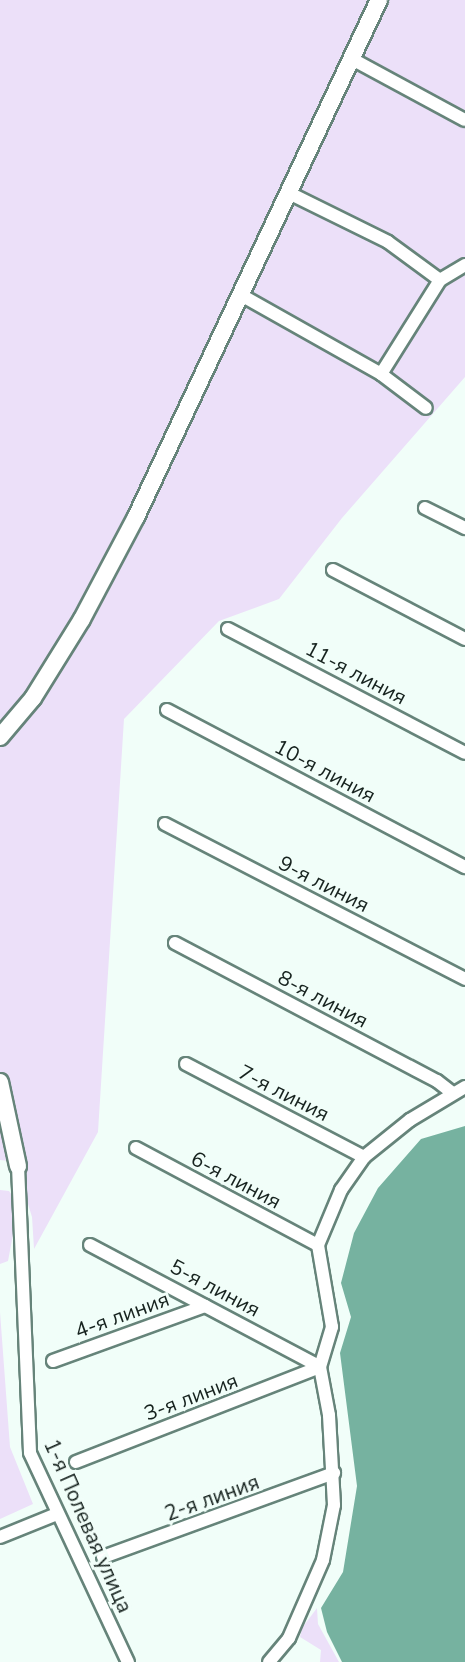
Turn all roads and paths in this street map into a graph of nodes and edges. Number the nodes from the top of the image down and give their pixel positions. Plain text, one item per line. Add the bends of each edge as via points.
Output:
1 (379, 0) edge
2 (352, 59) junction
3 (465, 120) edge
4 (290, 193) junction
5 (465, 265) edge
6 (440, 280) junction
7 (242, 295) junction
8 (381, 374) junction
9 (426, 408) dead end
10 (425, 508) dead end
11 (465, 528) edge
12 (333, 570) dead end
13 (228, 628) dead end
14 (465, 639) edge
15 (167, 710) dead end
16 (0, 738) edge
17 (465, 753) edge
18 (165, 824) dead end
19 (465, 867) edge
20 (175, 943) dead end
21 (465, 979) edge
22 (186, 1064) dead end
23 (0, 1082) edge
24 (465, 1087) edge
25 (451, 1092) junction
26 (136, 1148) dead end
27 (364, 1157) junction
28 (18, 1166) joint
29 (90, 1245) dead end
30 (318, 1245) junction
31 (205, 1306) junction
32 (53, 1361) dead end
33 (320, 1367) junction
34 (76, 1462) dead end
35 (334, 1473) junction
36 (57, 1514) junction
37 (0, 1537) edge
38 (103, 1557) dead end
39 (128, 1662) edge
40 (269, 1662) edge

1 - 2 street
2 - 3 street
2 - 4 street
4 - 6 street via 388,242
4 - 7 street
5 - 6 street
6 - 8 street
7 - 8 street
7 - 16 street via 82,619 33,698
8 - 9 street
10 - 11 street
12 - 14 street
13 - 17 street, 11-я линия
15 - 19 street, 10-я линия
18 - 21 street, 9-я линия
20 - 25 street, 8-я линия
22 - 27 street, 7-я линия
23 - 28 street
24 - 25 street
25 - 27 street
26 - 30 street, 6-я линия
27 - 30 street via 341,1190
28 - 36 street, 1-я Полевая улица via 30,1453
29 - 31 street, 5-я линия
30 - 33 street via 332,1327
31 - 32 street, 4-я линия
31 - 33 street, 5-я линия
33 - 34 street, 3-я линия
33 - 35 street
35 - 38 street, 2-я линия
35 - 40 street via 334,1505 323,1560 289,1638
36 - 37 street
36 - 39 street, 1-я Полевая улица

